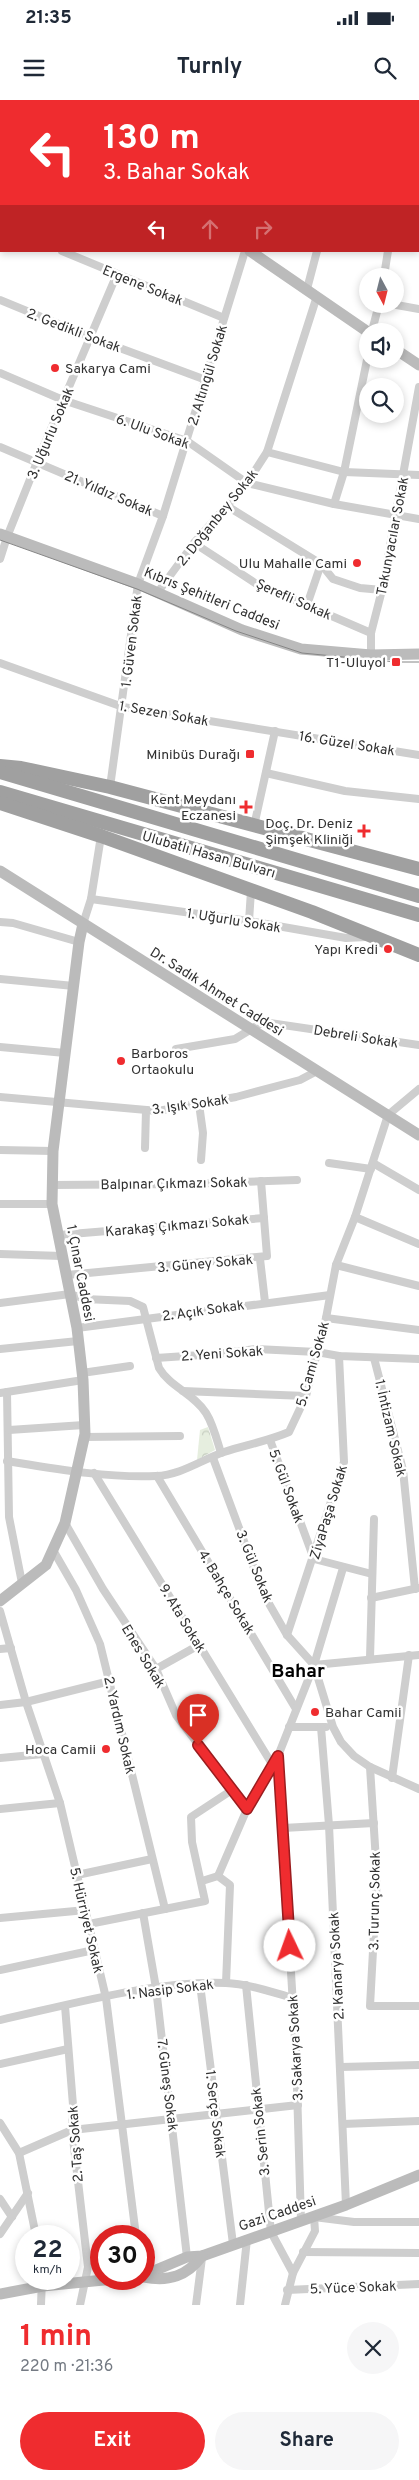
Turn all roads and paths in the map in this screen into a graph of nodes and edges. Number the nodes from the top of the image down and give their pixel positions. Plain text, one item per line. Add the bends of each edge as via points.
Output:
1 (64, 252) edge
2 (245, 252) edge
3 (252, 252) edge
4 (318, 252) edge
5 (388, 252) edge
6 (385, 268) edge
7 (117, 274) junction
8 (307, 288) junction
9 (317, 296) junction
10 (0, 300) edge
11 (404, 306) edge
12 (419, 309) edge
13 (224, 318) junction
14 (359, 326) edge
15 (90, 337) junction
16 (404, 355) edge
17 (419, 364) edge
18 (365, 368) edge
19 (0, 374) edge
20 (206, 380) junction
21 (419, 387) edge
22 (63, 400) junction
23 (187, 441) junction
24 (0, 447) edge
25 (267, 452) junction
26 (37, 462) junction
27 (344, 472) junction
28 (404, 474) junction
29 (419, 475) edge
30 (247, 483) junction
31 (334, 504) junction
32 (227, 506) junction
33 (396, 515) junction
34 (163, 516) junction
35 (419, 519) edge
36 (3, 536) edge
37 (194, 543) junction
38 (0, 559) edge
39 (321, 564) junction
40 (138, 584) junction
41 (382, 590) junction
42 (158, 592) junction
43 (307, 605) junction
44 (371, 633) junction
45 (419, 654) edge
46 (371, 655) junction
47 (0, 662) edge
48 (123, 707) junction
49 (275, 731) junction
50 (419, 755) edge
51 (0, 766) edge
52 (0, 772) edge
53 (266, 773) junction
54 (110, 787) junction
55 (0, 792) edge
56 (419, 799) edge
57 (0, 802) edge
58 (254, 826) junction
59 (101, 836) junction
60 (419, 869) edge
61 (0, 871) edge
62 (250, 891) junction
63 (419, 896) edge
64 (91, 899) junction
65 (419, 915) edge
66 (249, 921) junction
67 (0, 922) edge
68 (84, 924) junction
69 (377, 937) junction
70 (79, 942) junction
71 (419, 955) edge
72 (0, 979) edge
73 (74, 986) junction
74 (251, 1029) junction
75 (0, 1046) edge
76 (419, 1046) edge
77 (176, 1049) dead end
78 (65, 1053) junction
79 (317, 1071) junction
80 (419, 1089) edge
81 (0, 1097) edge
82 (58, 1104) junction
83 (199, 1104) junction
84 (146, 1110) junction
85 (388, 1115) junction
86 (419, 1135) edge
87 (145, 1148) dead end
88 (0, 1150) edge
89 (53, 1151) junction
90 (202, 1160) dead end
91 (329, 1163) dead end
92 (372, 1166) junction
93 (297, 1180) dead end
94 (261, 1181) junction
95 (52, 1185) junction
96 (419, 1190) edge
97 (0, 1204) edge
98 (52, 1204) junction
99 (355, 1217) junction
100 (264, 1218) junction
101 (59, 1235) junction
102 (419, 1244) edge
103 (0, 1254) edge
104 (62, 1256) junction
105 (260, 1259) junction
106 (336, 1265) junction
107 (67, 1275) junction
108 (419, 1286) edge
109 (70, 1294) junction
110 (330, 1295) junction
111 (265, 1302) junction
112 (0, 1303) edge
113 (147, 1318) junction
114 (326, 1318) junction
115 (76, 1328) junction
116 (419, 1330) edge
117 (78, 1341) junction
118 (0, 1350) edge
119 (317, 1352) junction
120 (339, 1356) junction
121 (156, 1358) junction
122 (374, 1358) junction
123 (419, 1358) edge
124 (130, 1366) dead end
125 (82, 1376) junction
126 (183, 1391) junction
127 (3, 1393) edge
128 (306, 1396) junction
129 (84, 1424) junction
130 (9, 1430) junction
131 (180, 1436) dead end
132 (84, 1437) junction
133 (270, 1440) junction
134 (222, 1453) junction
135 (213, 1458) junction
136 (7, 1461) junction
137 (78, 1472) junction
138 (94, 1473) junction
139 (157, 1476) junction
140 (374, 1519) dead end
141 (66, 1523) junction
142 (53, 1550) junction
143 (314, 1559) junction
144 (343, 1568) junction
145 (372, 1574) junction
146 (22, 1584) junction
147 (417, 1588) edge
148 (372, 1598) junction
149 (0, 1601) edge
150 (0, 1611) edge
151 (287, 1635) junction
152 (199, 1645) junction
153 (11, 1648) junction
154 (0, 1649) edge
155 (419, 1654) edge
156 (409, 1655) junction
157 (370, 1658) junction
158 (314, 1665) junction
159 (156, 1669) junction
160 (110, 1681) junction
161 (26, 1702) junction
162 (0, 1705) edge
163 (296, 1709) junction
164 (289, 1727) junction
165 (321, 1727) junction
166 (333, 1727) junction
167 (43, 1754) junction
168 (278, 1756) junction
169 (0, 1758) edge
170 (272, 1764) junction
171 (370, 1767) junction
172 (392, 1778) junction
173 (419, 1788) edge
174 (232, 1790) junction
175 (60, 1803) junction
176 (0, 1809) edge
177 (247, 1809) junction
178 (374, 1823) junction
179 (329, 1825) junction
180 (283, 1828) junction
181 (152, 1859) junction
182 (77, 1875) junction
183 (218, 1876) junction
184 (202, 1881) junction
185 (165, 1909) junction
186 (86, 1910) junction
187 (142, 1913) junction
188 (0, 1918) edge
189 (89, 1924) junction
190 (94, 1950) junction
191 (0, 1970) edge
192 (226, 1983) junction
193 (200, 1984) junction
194 (246, 1986) junction
195 (156, 1988) junction
196 (106, 1998) junction
197 (293, 1998) junction
198 (65, 2006) junction
199 (419, 2006) edge
200 (0, 2020) edge
201 (68, 2049) junction
202 (0, 2064) edge
203 (419, 2065) edge
204 (341, 2067) junction
205 (298, 2105) junction
206 (258, 2110) junction
207 (216, 2115) junction
208 (172, 2120) junction
209 (419, 2121) edge
210 (343, 2124) junction
211 (120, 2126) junction
212 (1, 2127) edge
213 (72, 2130) junction
214 (18, 2153) junction
215 (419, 2175) edge
216 (28, 2193) junction
217 (0, 2198) edge
218 (346, 2206) junction
219 (12, 2217) junction
220 (314, 2217) junction
221 (302, 2221) junction
222 (419, 2222) edge
223 (34, 2225) edge
224 (134, 2225) edge
225 (271, 2232) junction
226 (0, 2234) edge
227 (247, 2239) junction
228 (233, 2244) junction
229 (303, 2252) junction
230 (419, 2253) edge
231 (202, 2256) junction
232 (187, 2257) junction
233 (155, 2271) edge
234 (293, 2273) junction
235 (155, 2277) edge
236 (80, 2281) edge
237 (85, 2281) junction
238 (90, 2281) edge
239 (419, 2284) edge
240 (15, 2290) edge
241 (42, 2290) edge
242 (288, 2290) junction
243 (0, 2294) edge
244 (41, 2305) edge
245 (80, 2305) edge
246 (196, 2305) edge
247 (240, 2305) edge
248 (285, 2305) edge

1 - 7 street, Ergene Sokak
2 - 13 street, 2. Altıngül Sokak
3 - 8 main road
4 - 8 street
5 - 6 street
7 - 13 street, Ergene Sokak
7 - 15 street, 3. Uğurlu Sokak
8 - 9 main road
9 - 14 main road
9 - 25 street, 2. Doğanbey Sokak
10 - 15 street, 2. Gedikli Sokak
11 - 12 street
13 - 20 street, 2. Altıngül Sokak
15 - 20 street, 2. Gedikli Sokak
15 - 22 street, 3. Uğurlu Sokak
16 - 17 main road
18 - 27 street
19 - 22 street, 6. Ulu Sokak
20 - 23 street, 2. Altıngül Sokak
21 - 28 street, Takunyacılar Sokak
22 - 23 street, 6. Ulu Sokak
22 - 26 street, 3. Uğurlu Sokak
23 - 30 street, 6. Ulu Sokak
23 - 34 street, 2. Altıngül Sokak
24 - 26 street, 21. Yıldız Sokak
25 - 27 street
25 - 30 street, 2. Doğanbey Sokak
26 - 34 street, 21. Yıldız Sokak
26 - 36 street, 3. Uğurlu Sokak
27 - 28 street
27 - 31 street
28 - 29 street
28 - 33 street, Takunyacılar Sokak
30 - 31 street, 6. Ulu Sokak
30 - 32 street, 2. Doğanbey Sokak
31 - 33 street, 6. Ulu Sokak
32 - 37 street, 2. Doğanbey Sokak
32 - 39 street
33 - 35 street, 6. Ulu Sokak
33 - 41 street, Takunyacılar Sokak
34 - 40 street, 2. Altıngül Sokak
36 - 38 street, 3. Uğurlu Sokak
36 - 40 main road, Kıbrıs Şehitleri Caddesi
37 - 42 street, 2. Doğanbey Sokak
37 - 43 street, Şerefli Sokak via 255,583
39 - 41 street via 333,579 360,588
39 - 43 street
40 - 42 main road, Kıbrıs Şehitleri Caddesi
40 - 48 street, 1. Güven Sokak
41 - 44 street, Takunyacılar Sokak
42 - 46 main road, Kıbrıs Şehitleri Caddesi via 242,630 301,649
43 - 44 street, Şerefli Sokak
44 - 46 street, Takunyacılar Sokak
45 - 46 main road, Kıbrıs Şehitleri Caddesi
47 - 48 street, 1. Sezen Sokak
48 - 49 street, 1. Sezen Sokak
48 - 54 street, 1. Güven Sokak
49 - 50 street, 16. Güzel Sokak
49 - 53 street
51 - 54 highway
52 - 63 highway, Ulubatlı Hasan Bulvarı
53 - 56 street via 345,791
53 - 58 street
54 - 58 highway
55 - 65 highway, Ulubatlı Hasan Bulvarı
57 - 59 highway
58 - 60 highway
59 - 62 highway
59 - 64 street
61 - 68 main road, Dr. Sadık Ahmet Caddesi
62 - 66 street
62 - 69 highway
64 - 66 street, 1. Uğurlu Sokak
64 - 68 street
66 - 69 street, 1. Uğurlu Sokak via 346,938
67 - 70 street
68 - 70 main road, 1. Çınar Caddesi
68 - 74 main road, Dr. Sadık Ahmet Caddesi
69 - 71 highway
70 - 73 main road, 1. Çınar Caddesi
72 - 73 street
73 - 78 main road, 1. Çınar Caddesi
74 - 76 street, Debreli Sokak via 263,1022
74 - 77 street via 235,1039
74 - 79 main road, Dr. Sadık Ahmet Caddesi
75 - 78 street
78 - 82 main road, 1. Çınar Caddesi
79 - 83 street, 3. Işık Sokak via 300,1080
79 - 85 main road, Dr. Sadık Ahmet Caddesi
80 - 85 street
81 - 82 street, 3. Işık Sokak
82 - 84 street, 3. Işık Sokak
82 - 89 main road, 1. Çınar Caddesi
83 - 84 street, 3. Işık Sokak
83 - 90 street
84 - 87 street
85 - 86 main road, Dr. Sadık Ahmet Caddesi
85 - 92 street, 5. Cami Sokak
88 - 89 street
89 - 95 main road, 1. Çınar Caddesi
91 - 92 street
92 - 96 street
92 - 99 street, 5. Cami Sokak
93 - 94 street, Balpınar Çıkmazı Sokak
94 - 95 street, Balpınar Çıkmazı Sokak
94 - 100 street, 3. Güney Sokak
95 - 98 main road, 1. Çınar Caddesi
97 - 98 street
98 - 101 main road, 1. Çınar Caddesi
99 - 102 street
99 - 106 street, 5. Cami Sokak
100 - 101 street, Karakaş Çıkmazı Sokak
100 - 105 street, 3. Güney Sokak via 267,1256
101 - 104 main road, 1. Çınar Caddesi
103 - 104 street
104 - 107 main road, 1. Çınar Caddesi
105 - 107 street, 3. Güney Sokak
105 - 111 street
106 - 108 street
106 - 110 street, 5. Cami Sokak
107 - 109 main road, 1. Çınar Caddesi
109 - 112 street
109 - 113 street via 85,1299 130,1302 143,1307
109 - 115 main road, 1. Çınar Caddesi
110 - 111 street, 2. Açık Sokak
110 - 114 street, 5. Cami Sokak
111 - 113 street, 2. Açık Sokak
113 - 115 street, 2. Açık Sokak
113 - 121 street
114 - 116 street
114 - 119 street, 5. Cami Sokak
115 - 117 main road, 1. Çınar Caddesi
117 - 118 street
117 - 125 main road, 1. Çınar Caddesi
119 - 120 street, 2. Yeni Sokak
119 - 121 street, 2. Yeni Sokak via 256,1348
119 - 128 street, 5. Cami Sokak
120 - 122 street, 2. Yeni Sokak
120 - 143 street, ZiyaPaşa Sokak via 344,1462
121 - 126 street via 164,1376
122 - 123 street, 2. Yeni Sokak
122 - 147 street, 1. İntizam Sokak via 403,1470
124 - 125 street
125 - 127 street
125 - 129 main road, 1. Çınar Caddesi
126 - 128 street
126 - 134 street via 206,1413
127 - 130 street
128 - 133 street, 5. Cami Sokak via 289,1432
129 - 130 street
129 - 132 main road, 1. Çınar Caddesi
130 - 136 street
131 - 132 street
132 - 137 main road, 1. Çınar Caddesi
133 - 134 street, 5. Cami Sokak
133 - 143 street, 5. Gül Sokak
134 - 135 street, 5. Cami Sokak
135 - 139 street, 5. Cami Sokak
135 - 151 street, 3. Gül Sokak via 264,1595
136 - 137 street, 5. Cami Sokak
136 - 146 street via 9,1517
137 - 138 street, 5. Cami Sokak
137 - 141 main road, 1. Çınar Caddesi
138 - 139 street, 5. Cami Sokak
138 - 152 street, 9. Ata Sokak
139 - 163 street, 4. Bahçe Sokak
140 - 145 street
141 - 142 main road, 1. Çınar Caddesi
141 - 159 street, Enes Sokak via 103,1589
142 - 146 main road, 1. Çınar Caddesi via 46,1565
142 - 160 street, 2. Yardım Sokak via 76,1590 100,1644
143 - 144 street
143 - 151 street, ZiyaPaşa Sokak
144 - 145 street
144 - 158 street
145 - 148 street
146 - 149 main road, 1. Çınar Caddesi
147 - 148 street
148 - 157 street
150 - 153 street, 5. Hürriyet Sokak
151 - 158 street, 3. Gül Sokak
152 - 159 street
152 - 170 street, 9. Ata Sokak
153 - 154 street
153 - 161 street, 5. Hürriyet Sokak
155 - 156 street
156 - 157 street
156 - 172 street
157 - 158 street
158 - 163 street
158 - 166 street
159 - 174 street, Enes Sokak via 176,1715
160 - 161 street
160 - 181 street, 2. Yardım Sokak
161 - 162 street
161 - 167 street, 5. Hürriyet Sokak
163 - 164 street
164 - 165 street
164 - 168 street
165 - 166 street
165 - 179 street, 2. Kanarya Sokak
166 - 171 street via 341,1742
167 - 169 street
167 - 175 street, 5. Hürriyet Sokak
168 - 170 street
168 - 180 street, 3. Sakarya Sokak
170 - 177 street
171 - 172 street
171 - 178 street, 3. Turunç Sokak
172 - 173 street
174 - 177 street, Enes Sokak
174 - 184 street via 191,1817 192,1842
175 - 176 street
175 - 182 street, 5. Hürriyet Sokak
177 - 183 street
178 - 179 street
178 - 199 street, 3. Turunç Sokak via 377,1876 370,2006
179 - 180 street
179 - 204 street, 2. Kanarya Sokak
180 - 197 street, 3. Sakarya Sokak
181 - 182 street
181 - 185 street, 2. Yardım Sokak
182 - 186 street, 5. Hürriyet Sokak
183 - 184 street
183 - 192 street via 230,1885
184 - 185 street via 205,1901
185 - 187 street
186 - 188 street
186 - 189 street, 5. Hürriyet Sokak
187 - 189 street
187 - 195 street, 7. Güneş Sokak
189 - 190 street, 5. Hürriyet Sokak
190 - 191 street
190 - 196 street, 5. Hürriyet Sokak
192 - 193 street, 1. Nasip Sokak
192 - 194 street, 1. Nasip Sokak
193 - 195 street, 1. Nasip Sokak
193 - 207 street, 1. Serçe Sokak
194 - 197 street, 1. Nasip Sokak
194 - 206 street, 3. Serin Sokak
195 - 196 street, 1. Nasip Sokak
195 - 208 street, 7. Güneş Sokak
196 - 198 street, 1. Nasip Sokak
196 - 211 street, 5. Hürriyet Sokak
197 - 205 street, 3. Sakarya Sokak
198 - 200 street, 1. Nasip Sokak
198 - 201 street, 2. Taş Sokak
201 - 202 street
201 - 213 street, 2. Taş Sokak
203 - 204 street
204 - 210 street, 2. Kanarya Sokak
205 - 206 street
205 - 221 street, 3. Sakarya Sokak
206 - 207 street
206 - 225 street, 3. Serin Sokak
207 - 208 street
207 - 228 street, 1. Serçe Sokak
208 - 211 street
208 - 232 street, 7. Güneş Sokak
209 - 210 street
210 - 218 street, 2. Kanarya Sokak
211 - 213 street
211 - 224 street, 5. Hürriyet Sokak
212 - 214 street
213 - 214 street
213 - 237 street, 2. Taş Sokak via 88,2267
214 - 216 street
215 - 218 main road, Gazi Caddesi
216 - 219 street
216 - 223 street
217 - 219 street
218 - 220 main road, Gazi Caddesi
219 - 226 street
220 - 221 main road, Gazi Caddesi
220 - 222 street via 354,2222
220 - 229 street via 315,2231
221 - 225 main road, Gazi Caddesi
225 - 227 main road, Gazi Caddesi
225 - 234 street, 3. Serin Sokak
227 - 228 main road, Gazi Caddesi
227 - 247 street
228 - 231 main road, Gazi Caddesi
229 - 230 street
229 - 234 street
231 - 232 main road, Gazi Caddesi
231 - 235 main road via 191,2270 169,2278
231 - 246 street
232 - 233 main road, Gazi Caddesi
234 - 242 street
236 - 237 main road
237 - 238 main road
237 - 245 street, 2. Taş Sokak
239 - 242 street, 5. Yüce Sokak
240 - 243 main road
241 - 244 street
242 - 248 street

